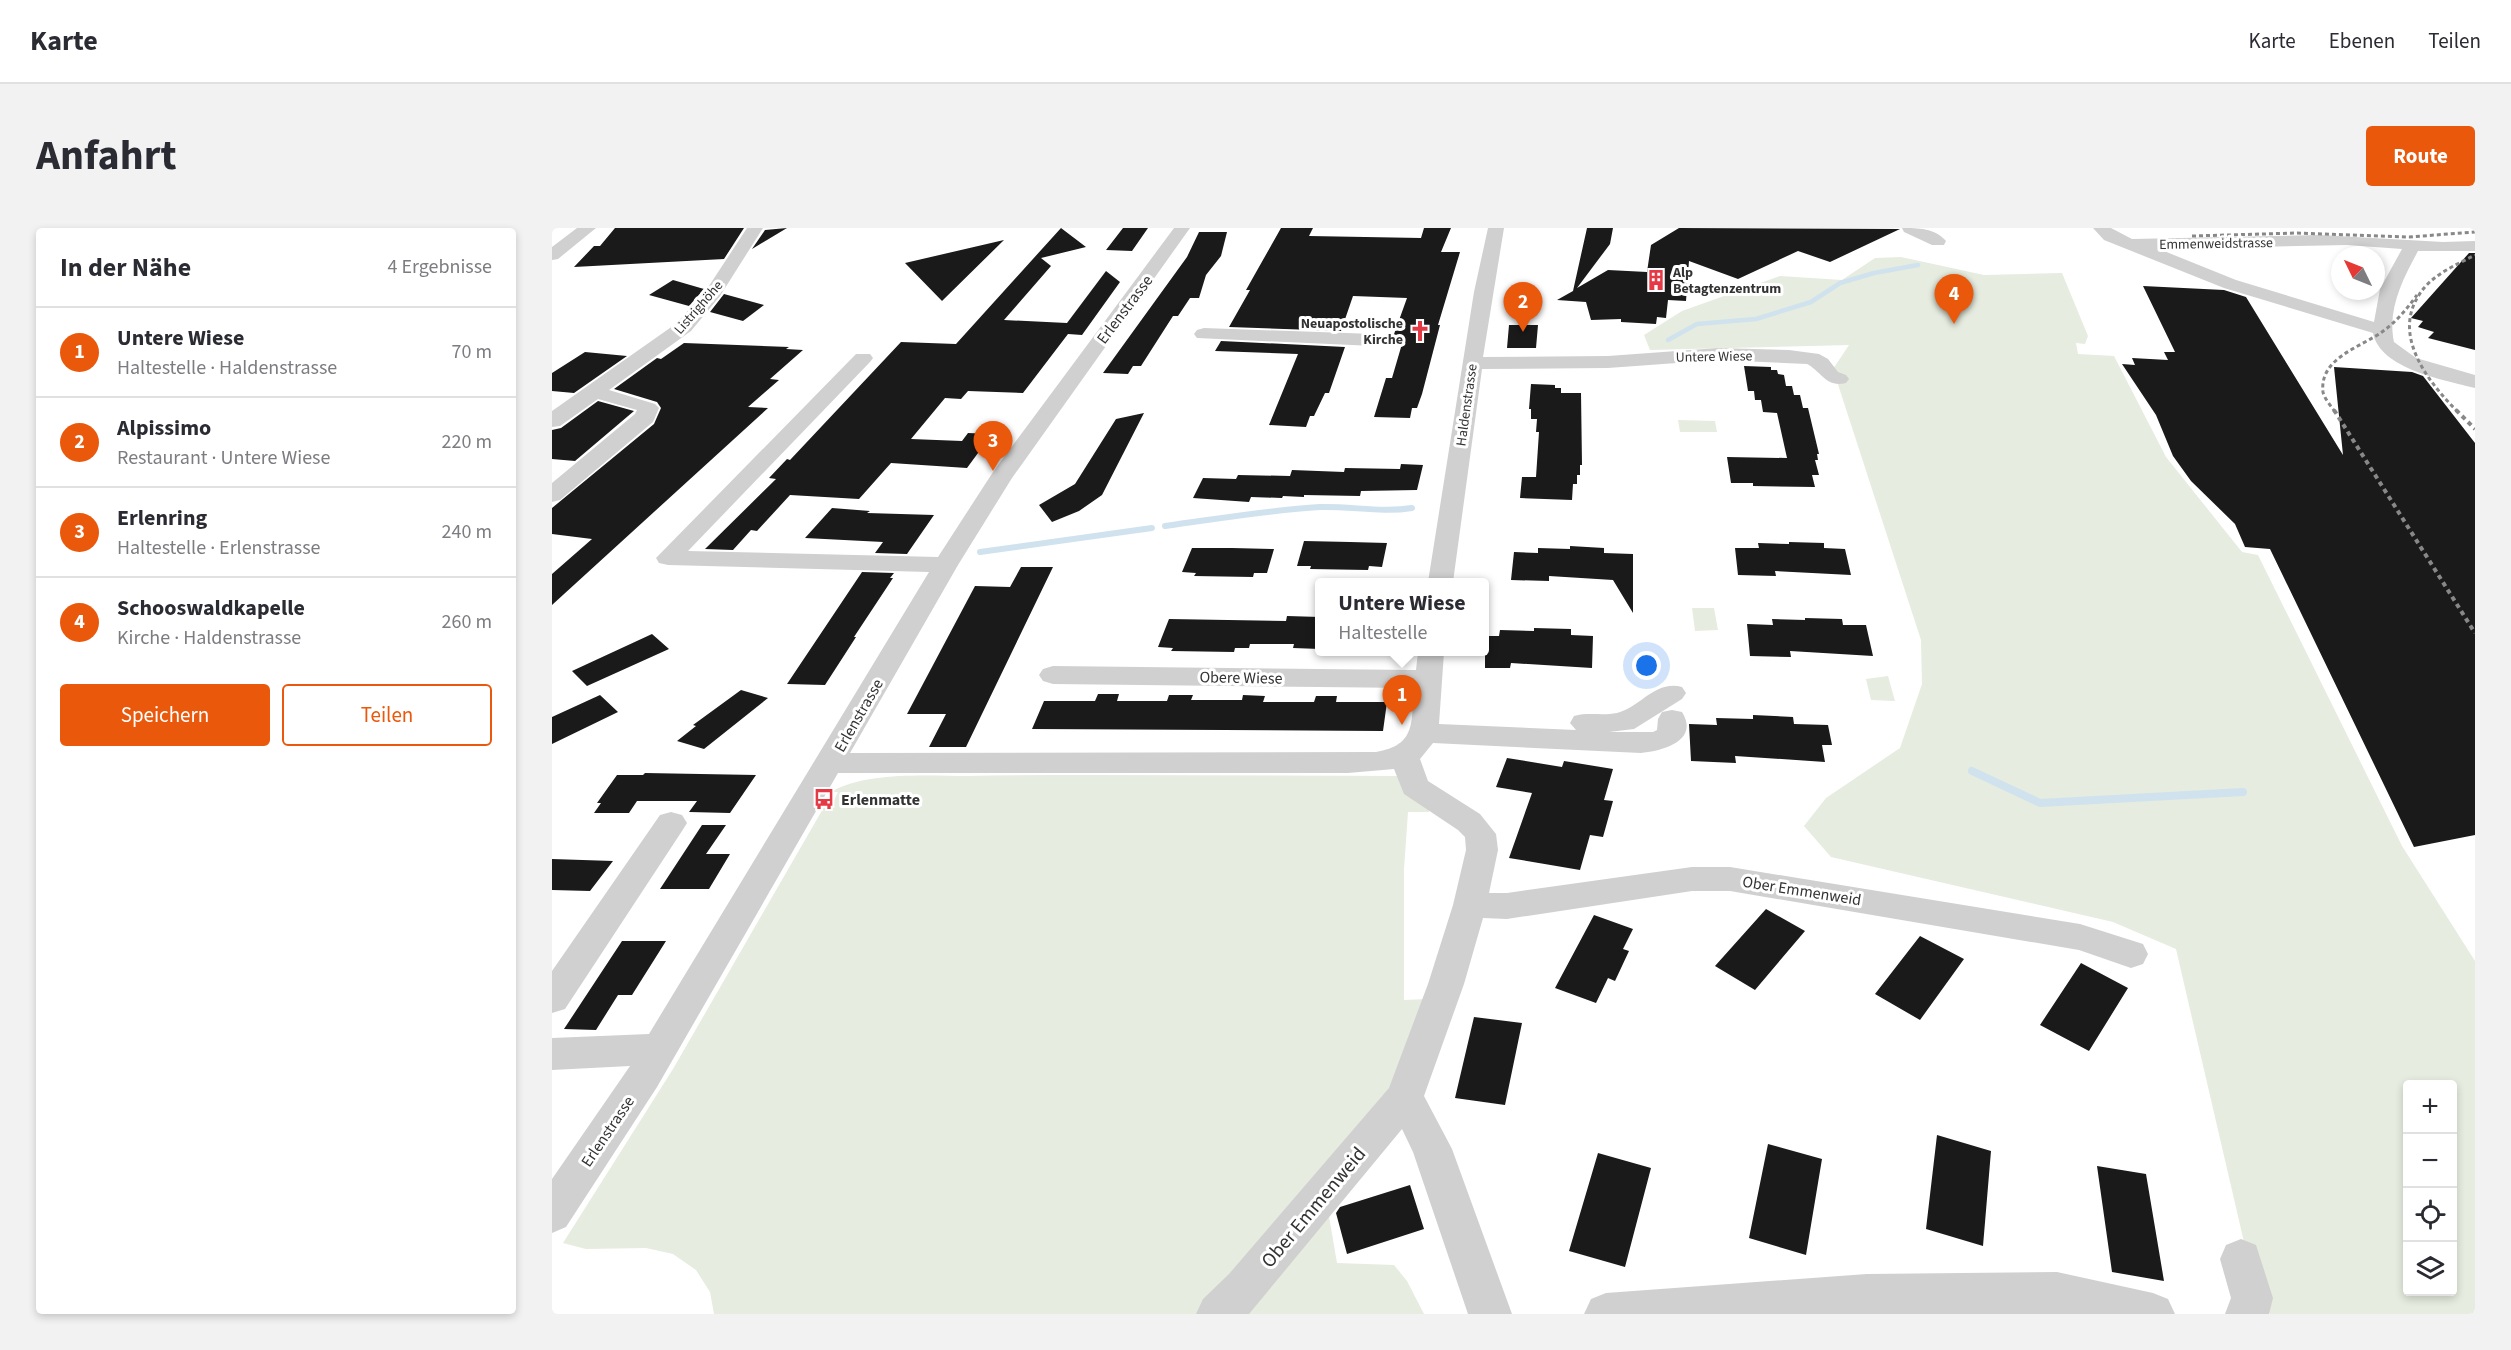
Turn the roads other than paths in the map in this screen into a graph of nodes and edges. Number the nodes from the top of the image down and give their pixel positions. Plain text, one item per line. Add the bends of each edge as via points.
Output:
1 (588, 228) edge
2 (755, 228) edge
3 (1182, 228) edge
4 (1496, 228) edge
5 (1910, 228) edge
6 (2101, 228) edge
7 (1938, 241) dead end
8 (2128, 244) junction
9 (2475, 246) edge
10 (2412, 247) junction
11 (552, 255) edge
12 (2382, 330) junction
13 (1204, 334) dead end
14 (1374, 340) dead end
15 (863, 358) dead end
16 (1472, 363) junction
17 (1839, 379) dead end
18 (2475, 382) edge
19 (597, 391) junction
20 (552, 421) edge
21 (552, 495) edge
22 (946, 565) junction
23 (1441, 578) edge
24 (1431, 656) edge
25 (1053, 675) dead end
26 (1429, 679) junction
27 (1672, 706) dead end
28 (1414, 744) junction
29 (830, 763) junction
30 (671, 823) dead end
31 (1470, 904) junction
32 (2131, 954) dead end
33 (552, 999) edge
34 (660, 1049) junction
35 (552, 1054) edge
36 (1405, 1097) junction
37 (552, 1214) edge
38 (2241, 1259) dead end
39 (1218, 1314) edge
40 (1490, 1314) edge
41 (1606, 1314) edge
42 (2153, 1314) edge
43 (2247, 1314) edge

1 - 11 street
2 - 19 street, Listrighöhe via 714,292 684,327
3 - 22 street, Erlenstrasse via 1001,477
4 - 16 street, Haldenstrasse
5 - 7 street
6 - 8 street
8 - 10 street, Emmenweidstrasse via 2348,240
8 - 12 street via 2230,284
9 - 10 street, Emmenweidstrasse
10 - 12 street via 2389,289
12 - 18 street via 2385,344 2402,358
13 - 14 street
15 - 22 street via 668,558
16 - 17 street, Untere Wiese via 1608,362 1718,354 1789,356 1812,358
16 - 23 street, Haldenstrasse
19 - 20 street, Listrighöhe
19 - 21 street via 648,408 645,417
22 - 29 street, Erlenstrasse
24 - 26 street
25 - 26 street, Obere Wiese
26 - 28 street
27 - 28 street via 1670,734 1649,743 1461,735
28 - 29 street via 1366,763
28 - 31 street, Ober Emmenweid via 1415,787 1469,822 1480,834 1482,850
29 - 34 street, Erlenstrasse
30 - 33 street
31 - 32 street, Ober Emmenweid via 1507,906 1659,882 1730,879 2054,932
31 - 36 street, Ober Emmenweid
34 - 35 street
34 - 37 street, Erlenstrasse
36 - 39 street, Ober Emmenweid via 1244,1289
36 - 40 street via 1432,1149
38 - 43 street via 2252,1298
41 - 42 street via 1867,1295 2057,1293

